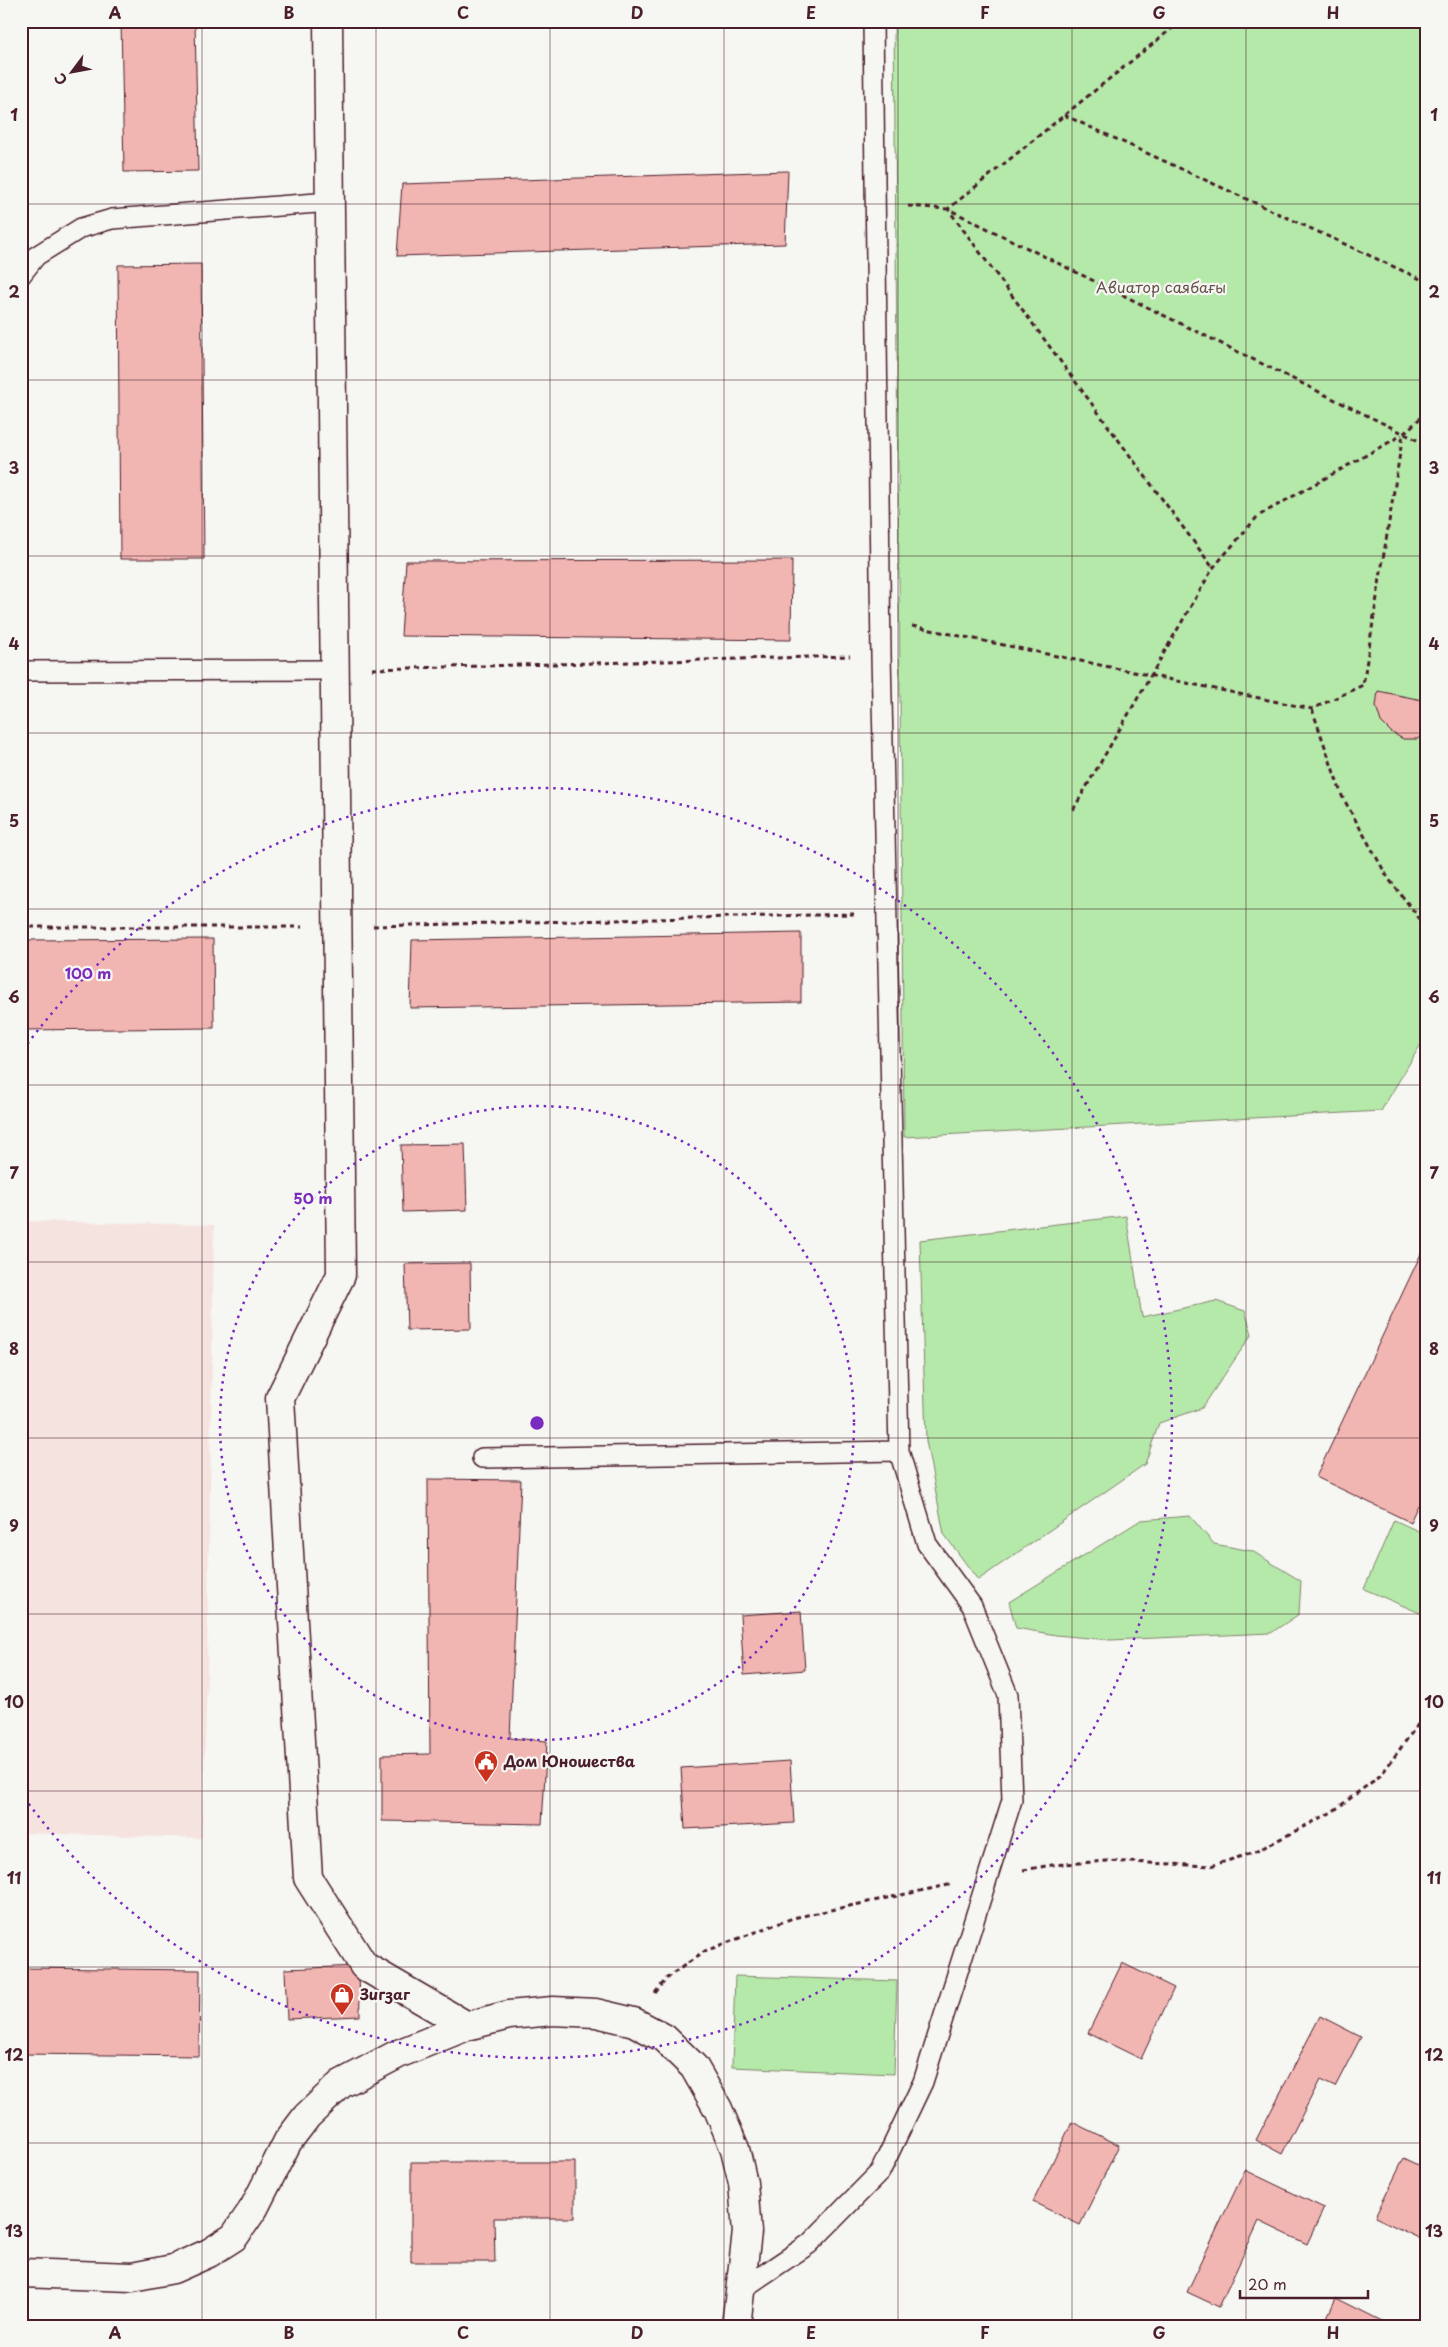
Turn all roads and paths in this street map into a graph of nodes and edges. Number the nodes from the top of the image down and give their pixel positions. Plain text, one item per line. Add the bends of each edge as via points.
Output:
1 (328, 21) edge
2 (873, 21) edge
3 (1181, 21) edge
4 (1064, 116) junction
5 (330, 202) junction
6 (876, 203) junction
7 (948, 209) junction
8 (21, 276) edge
9 (1427, 282) edge
10 (1427, 412) edge
11 (1403, 434) junction
12 (1427, 445) edge
13 (1212, 568) junction
14 (881, 620) junction
15 (881, 655) junction
16 (334, 670) junction
17 (21, 671) edge
18 (1151, 676) junction
19 (1312, 709) junction
20 (1072, 810) dead end
21 (887, 913) junction
22 (337, 926) junction
23 (21, 927) edge
24 (1427, 928) edge
25 (898, 1451) junction
26 (482, 1458) dead end
27 (1427, 1712) edge
28 (989, 1876) junction
29 (634, 2022) junction
30 (467, 2026) junction
31 (21, 2273) edge
32 (739, 2291) junction
33 (736, 2326) edge

1 - 5 street
2 - 6 lane
3 - 4 path
4 - 7 path
4 - 9 path
5 - 8 lane via 112,219 81,228 66,237 36,256
5 - 16 street
6 - 7 path
6 - 14 lane
7 - 11 path
7 - 13 path
10 - 11 path
11 - 12 path
11 - 13 path via 1258,516
11 - 19 path via 1364,685
13 - 18 path
14 - 15 lane
14 - 18 path
15 - 16 path
15 - 21 lane
16 - 17 lane
16 - 22 street
18 - 19 path
18 - 20 path
19 - 24 path via 1342,796 1388,878
21 - 22 path
21 - 25 lane
22 - 23 path
22 - 30 street via 340,1275 280,1398 308,1878 364,1966
25 - 26 lane
25 - 28 lane via 928,1544 972,1606 1008,1695 1012,1800
27 - 28 path via 1381,1775 1332,1812 1255,1852 1211,1866 1107,1861 1052,1865
28 - 29 path via 793,1918 704,1951 668,1977
28 - 32 lane via 923,2082 880,2172 809,2244
29 - 30 street via 596,2013 553,2011 509,2015
29 - 32 street via 664,2038 694,2067 718,2109 735,2149 743,2184 747,2232
30 - 31 street via 364,2070 323,2099 288,2141 254,2208 234,2238 209,2253 172,2269 132,2277
32 - 33 street

